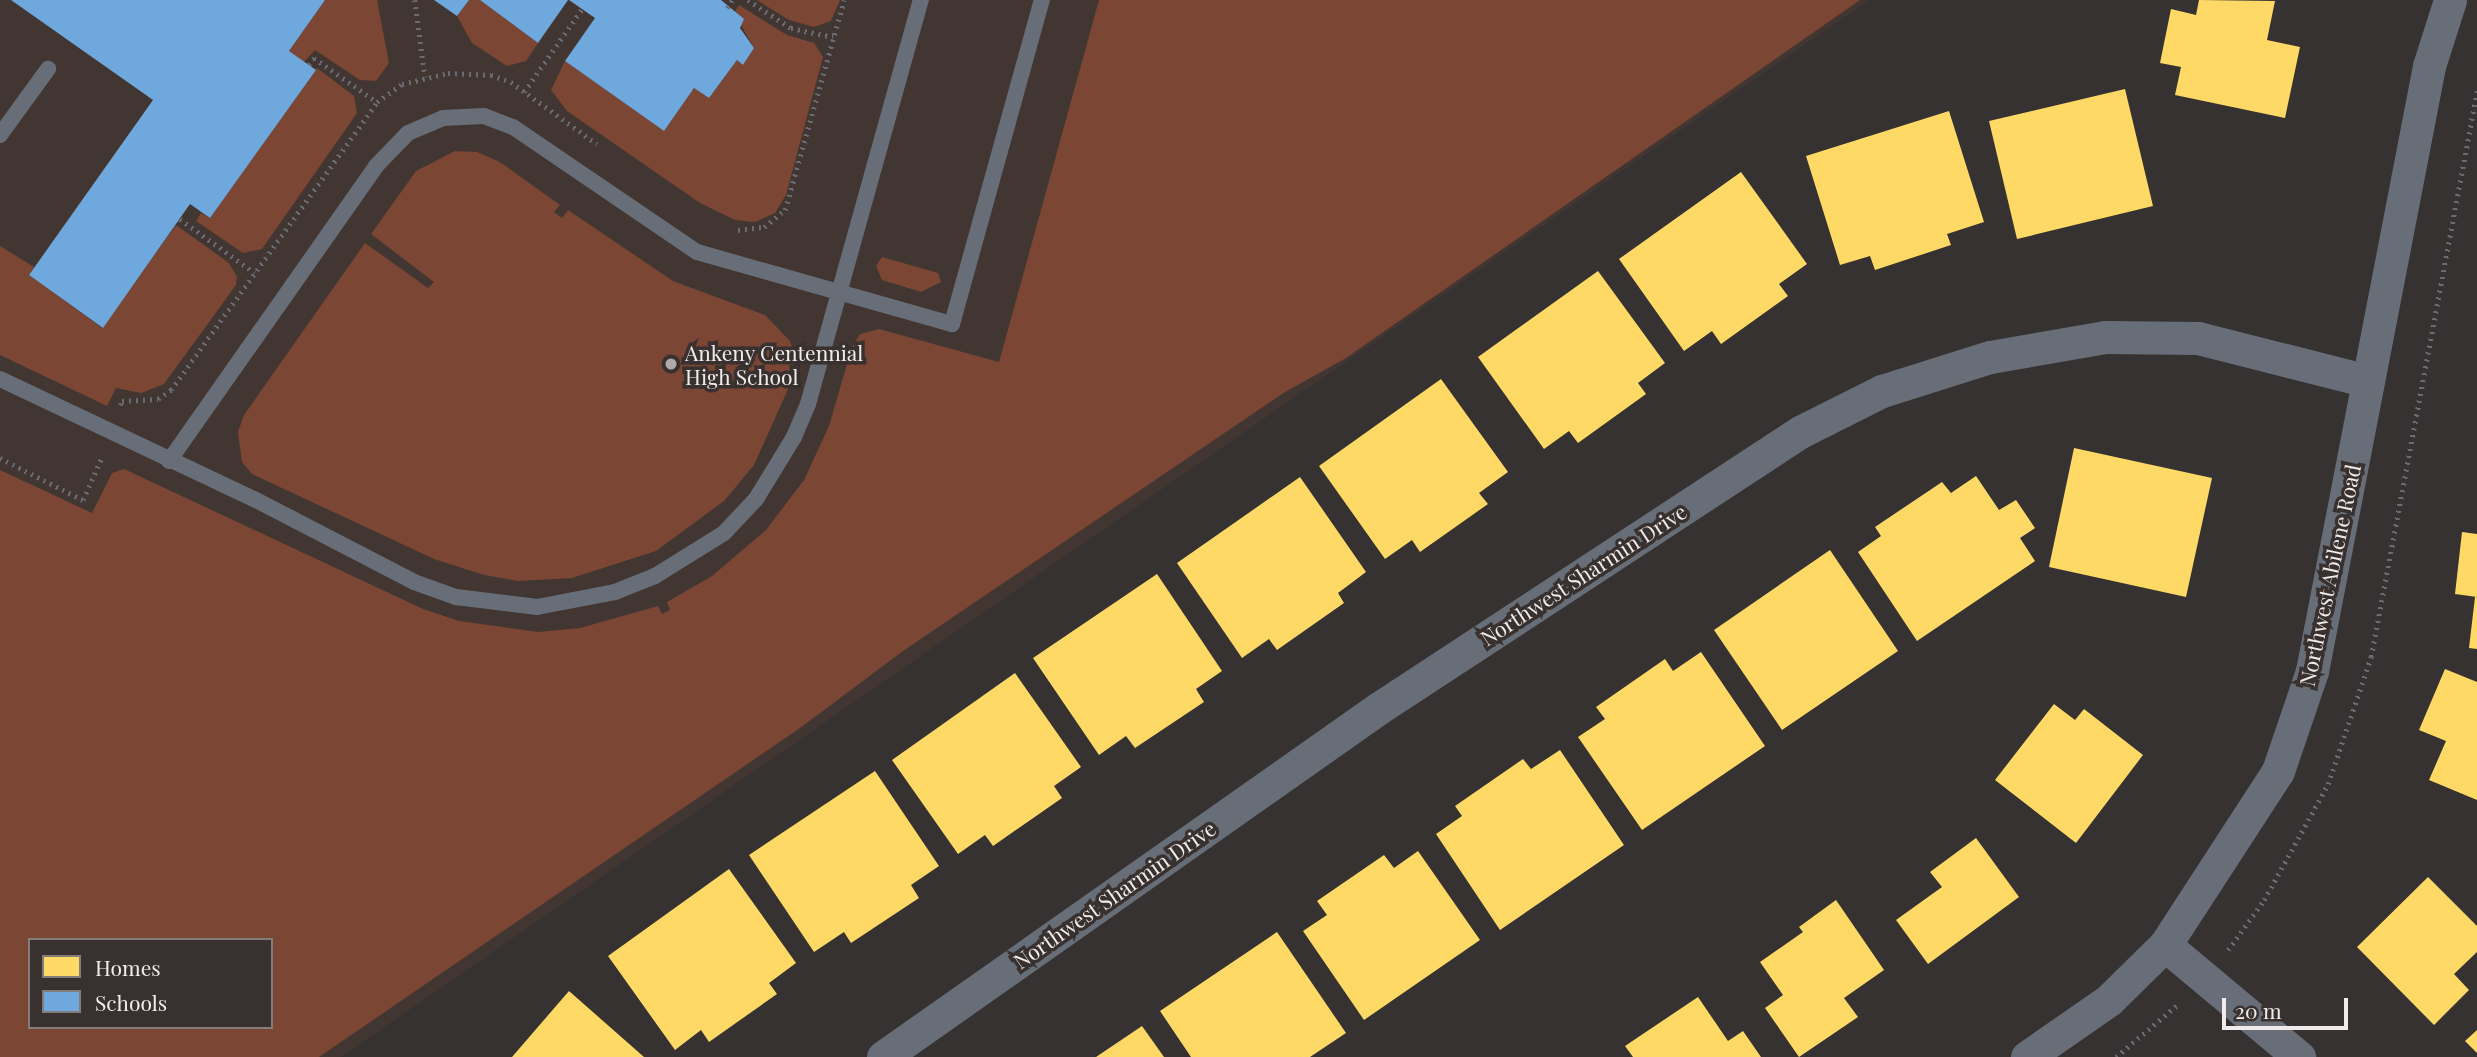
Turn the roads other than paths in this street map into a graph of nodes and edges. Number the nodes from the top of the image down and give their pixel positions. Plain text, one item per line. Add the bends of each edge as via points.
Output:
1 (921, 0) edge
2 (1042, 0) edge
3 (2450, 0) edge
4 (48, 69) dead end
5 (0, 135) edge
6 (837, 294) junction
7 (0, 379) edge
8 (2368, 381) junction
9 (169, 461) junction
10 (2165, 945) junction
11 (883, 1057) edge
12 (2027, 1057) edge
13 (2299, 1057) edge

1 - 6 lane
2 - 6 lane via 952,324
3 - 8 street, Northwest Abilene Road via 2429,66
4 - 5 lane
6 - 9 lane via 808,404 780,464 756,499 724,533 694,554 615,592 537,607 456,597 414,582
6 - 9 lane via 697,252 498,120 443,118 408,133 376,166
7 - 9 lane
8 - 10 street, Northwest Abilene Road via 2312,671 2278,771
8 - 11 street, Northwest Sharmin Drive via 2198,338 2105,337 1990,357 1882,391 1800,432 1378,708
10 - 12 street, Northwest Abilene Road via 2109,1000
10 - 13 street

